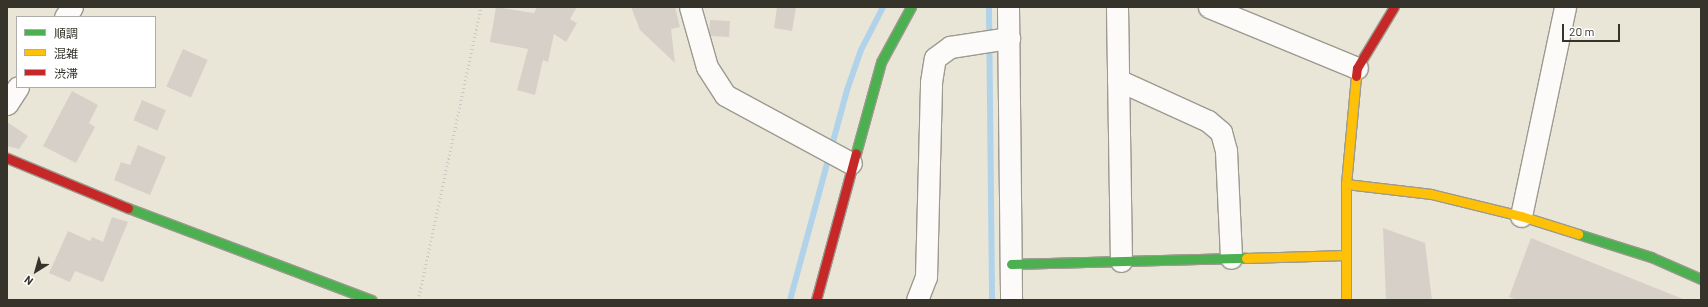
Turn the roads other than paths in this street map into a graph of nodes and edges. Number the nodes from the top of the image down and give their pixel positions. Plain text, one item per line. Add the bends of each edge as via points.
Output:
1 (72, 7) edge
2 (690, 7) edge
3 (911, 7) edge
4 (1008, 7) edge
5 (1117, 7) edge
6 (1209, 7) edge
7 (1394, 7) edge
8 (1566, 7) edge
9 (66, 16) edge
10 (1009, 38) junction
11 (1357, 68) junction
12 (1118, 80) junction
13 (17, 88) edge
14 (7, 104) edge
15 (7, 158) edge
16 (851, 163) junction
17 (1346, 184) junction
18 (1521, 216) junction
19 (1346, 254) junction
20 (1231, 258) junction
21 (1121, 261) junction
22 (1011, 264) junction
23 (1701, 279) edge
24 (372, 300) edge
25 (816, 300) edge
26 (917, 300) edge
27 (1011, 300) edge
28 (1346, 300) edge

1 - 9 street
2 - 16 street via 707,68 725,95
3 - 16 street via 881,62
4 - 10 street
5 - 12 street
6 - 11 street
7 - 11 street
8 - 18 street
10 - 22 street
10 - 26 street via 950,47 935,58 931,82 926,277
11 - 17 street
12 - 20 street via 1208,121 1221,132 1226,152
12 - 21 street
13 - 14 street
15 - 24 street via 104,199
16 - 25 street
17 - 18 street via 1431,194
17 - 19 street
18 - 23 street via 1650,257
19 - 20 street
19 - 28 street
20 - 21 street
21 - 22 street
22 - 27 street

